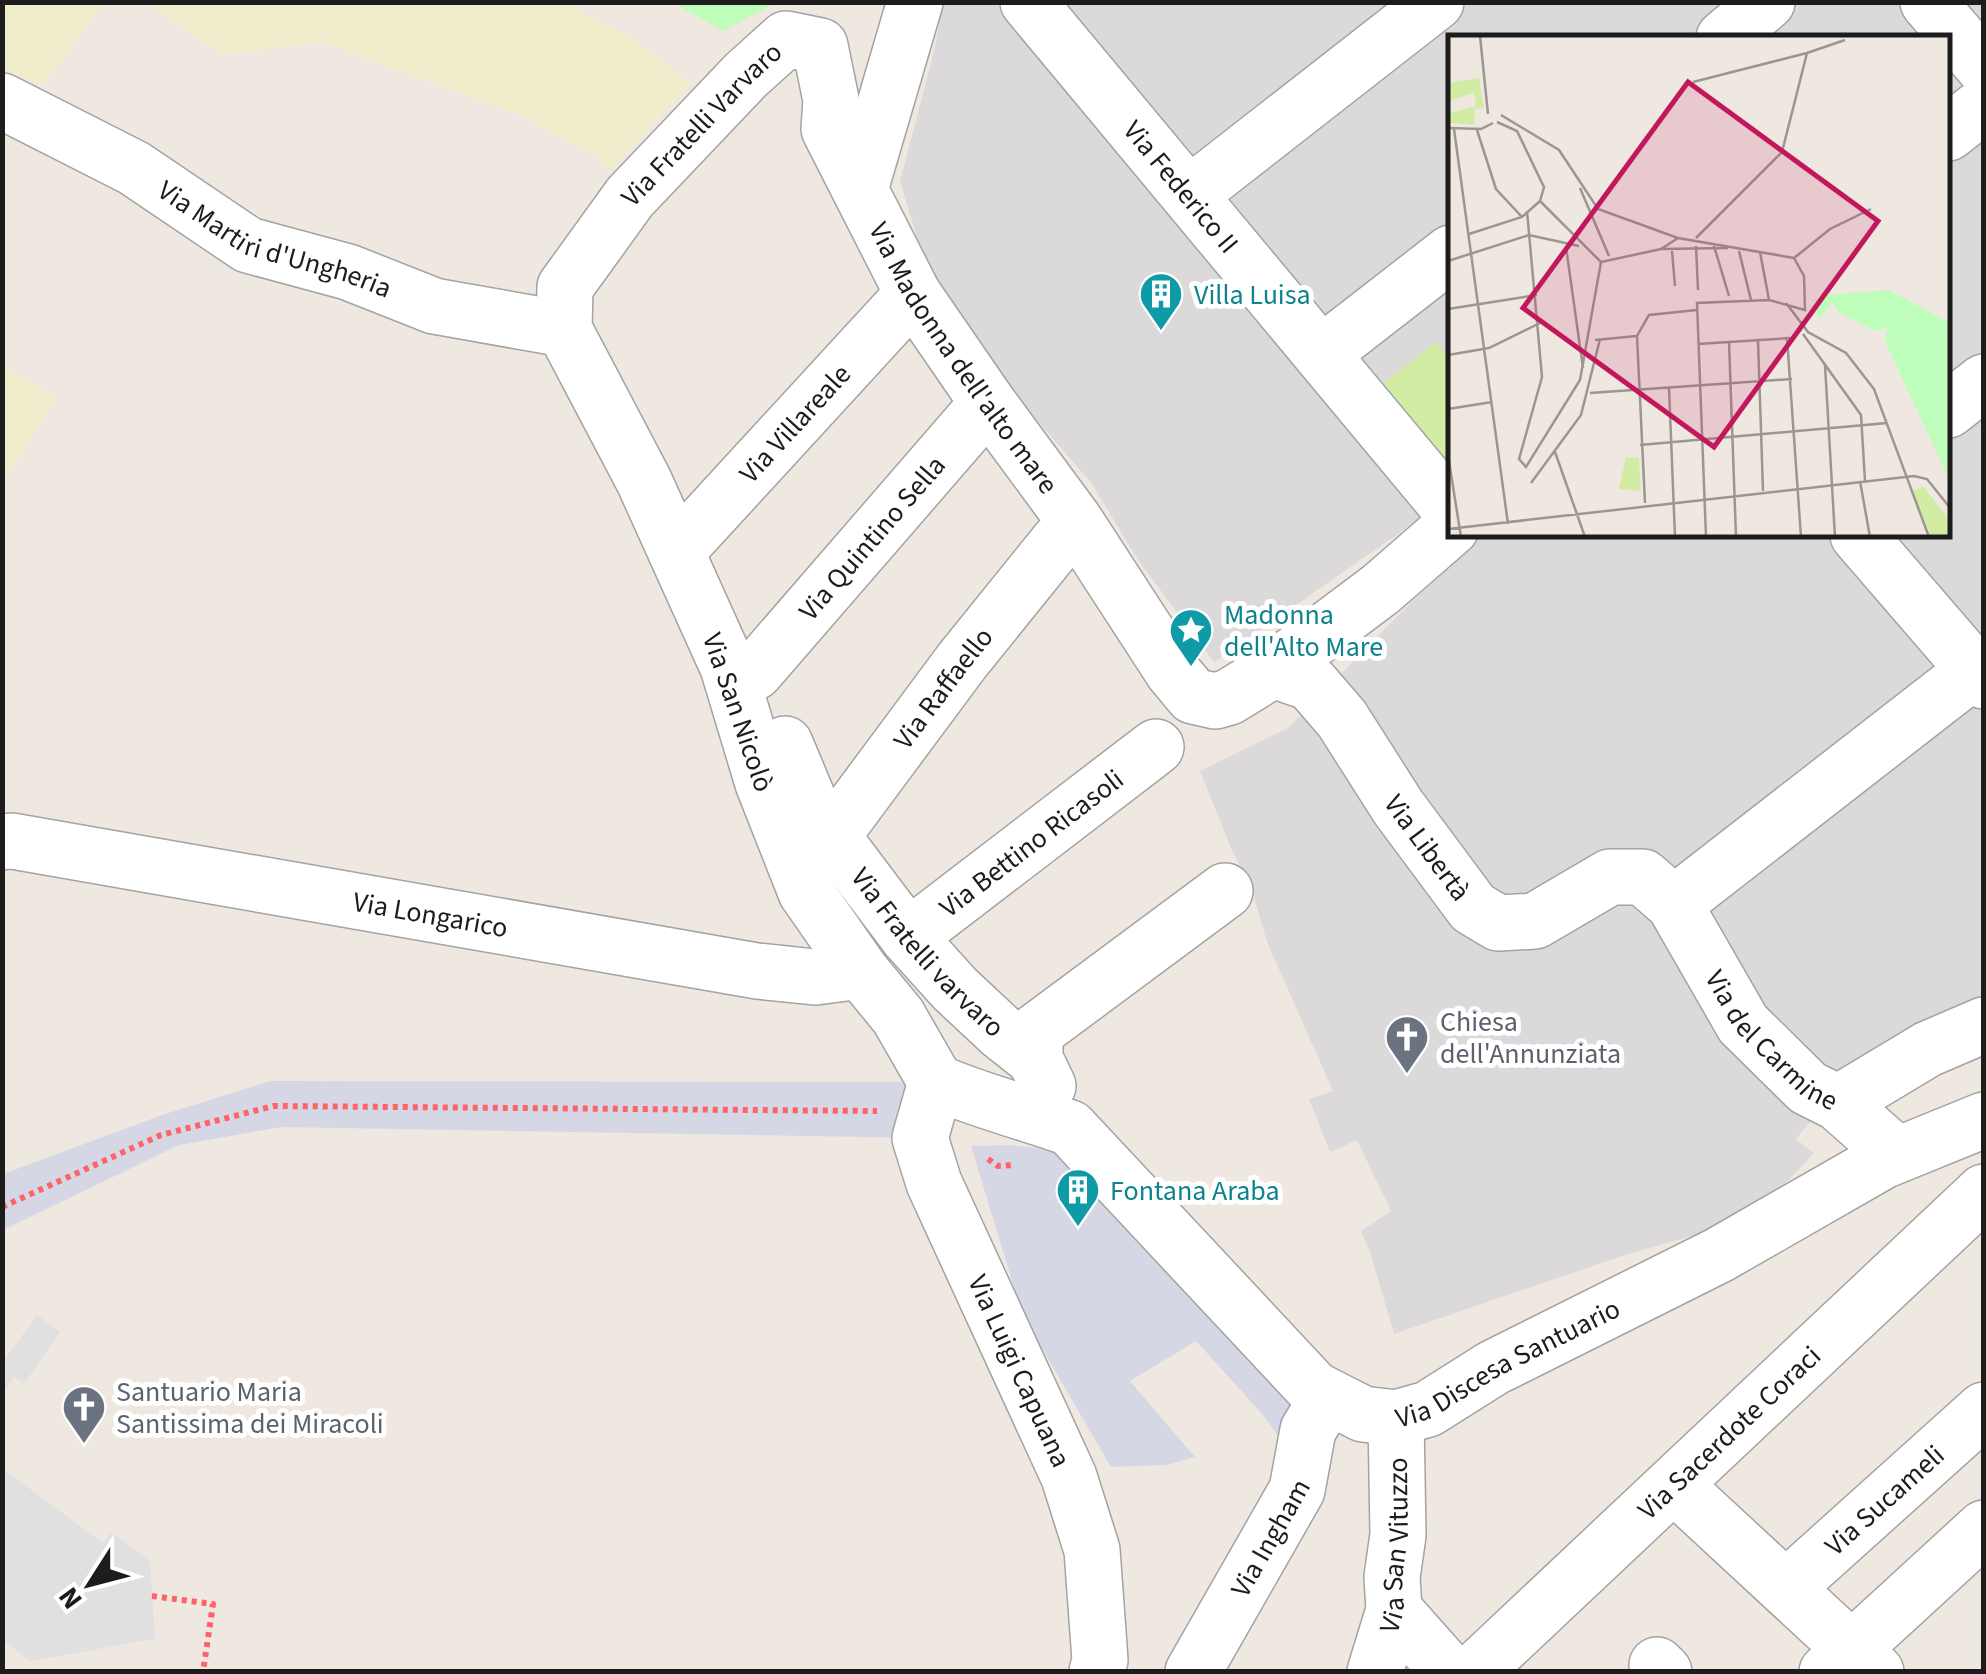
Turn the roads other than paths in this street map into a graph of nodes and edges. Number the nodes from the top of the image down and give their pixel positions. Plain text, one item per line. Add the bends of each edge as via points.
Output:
1 (915, 2) edge
2 (1768, 2) edge
3 (1928, 2) edge
4 (1054, 12) edge
5 (1433, 14) edge
6 (1728, 35) edge
7 (1984, 67) edge
8 (2, 101) edge
9 (1984, 105) edge
10 (1951, 132) edge
11 (861, 186) junction
12 (1190, 194) junction
13 (1448, 255) edge
14 (914, 294) junction
15 (564, 328) junction
16 (1321, 354) junction
17 (1984, 382) edge
18 (988, 403) junction
19 (1951, 408) edge
20 (1448, 506) edge
21 (1448, 531) edge
22 (1067, 532) junction
23 (1861, 538) edge
24 (676, 552) junction
25 (742, 670) junction
26 (1273, 670) junction
27 (1980, 672) edge
28 (1156, 747) dead end
29 (832, 836) junction
30 (2, 842) edge
31 (1225, 890) dead end
32 (1674, 904) junction
33 (908, 936) junction
34 (861, 971) junction
35 (1984, 1025) edge
36 (1035, 1059) junction
37 (932, 1096) junction
38 (1838, 1103) junction
39 (1984, 1120) edge
40 (1070, 1128) junction
41 (1898, 1155) junction
42 (1976, 1215) edge
43 (1328, 1398) junction
44 (1984, 1410) edge
45 (1396, 1418) junction
46 (1674, 1485) junction
47 (1984, 1528) edge
48 (1786, 1588) junction
49 (1394, 1610) junction
50 (1852, 1664) edge
51 (1098, 1672) edge
52 (1193, 1672) edge
53 (1375, 1672) edge
54 (1449, 1672) edge
55 (1474, 1672) edge

1 - 11 street
2 - 6 street
3 - 7 street
4 - 12 street, Via Federico II
5 - 12 street
8 - 15 street, Via Martiri d'Ungheria via 134,168 248,245 348,272 434,306
9 - 10 street
11 - 14 street, Via Madonna dell'alto mare
11 - 15 street, Via Fratelli Varvaro via 829,129 831,100 820,46 786,39 630,197 565,287
12 - 16 street, Via Federico II
13 - 16 street
14 - 18 street, Via Madonna dell'alto mare
14 - 24 street, Via Villareale
15 - 24 street, Via San Nicolò
16 - 20 street, Via Federico II
17 - 19 street
18 - 22 street, Via Madonna dell'alto mare
18 - 25 street, Via Quintino Sella
21 - 26 street
22 - 26 street, Via Madonna dell'alto mare via 1193,696 1229,698
22 - 29 street, Via Raffaello
23 - 27 street
24 - 25 street, Via San Nicolò
25 - 29 street, Via Fratelli varvaro
25 - 34 street, Via San Nicolò via 786,847 806,892
26 - 32 street, Via Libertà via 1312,682 1473,908 1498,923 1535,921 1610,878 1643,877
27 - 32 street
28 - 33 street, Via Bettino Ricasoli
29 - 33 street, Via Fratelli varvaro
30 - 34 street, Via Longarico via 757,971 814,977
31 - 36 street via 1034,1032
32 - 38 street, Via del Carmine via 1743,1024 1808,1088
33 - 36 street, Via Fratelli varvaro via 989,1022
34 - 37 street, Via San Nicolò via 898,1016
35 - 38 street
36 - 40 street
37 - 40 street, Via Discesa Santuario via 983,1102
37 - 51 street, Via Luigi Capuana via 920,1138 934,1182 1069,1477 1092,1550
38 - 41 street, Via del Carmine
39 - 41 street, Via Discesa Santuario
40 - 43 street, Via Discesa Santuario
41 - 45 street, Via Discesa Santuario via 1720,1255 1493,1368 1428,1409
42 - 46 street, Via Sacerdote Coraci via 1930,1245
43 - 45 street, Via Discesa Santuario via 1363,1414
43 - 52 street, Via Ingham via 1308,1430 1297,1490
44 - 48 street, Via Sucameli
45 - 49 street, Via San Vituzzo
46 - 48 street
46 - 55 street, Via Sacerdote Coraci
47 - 50 street
48 - 50 street
49 - 53 street, Via San Vituzzo
49 - 54 street

